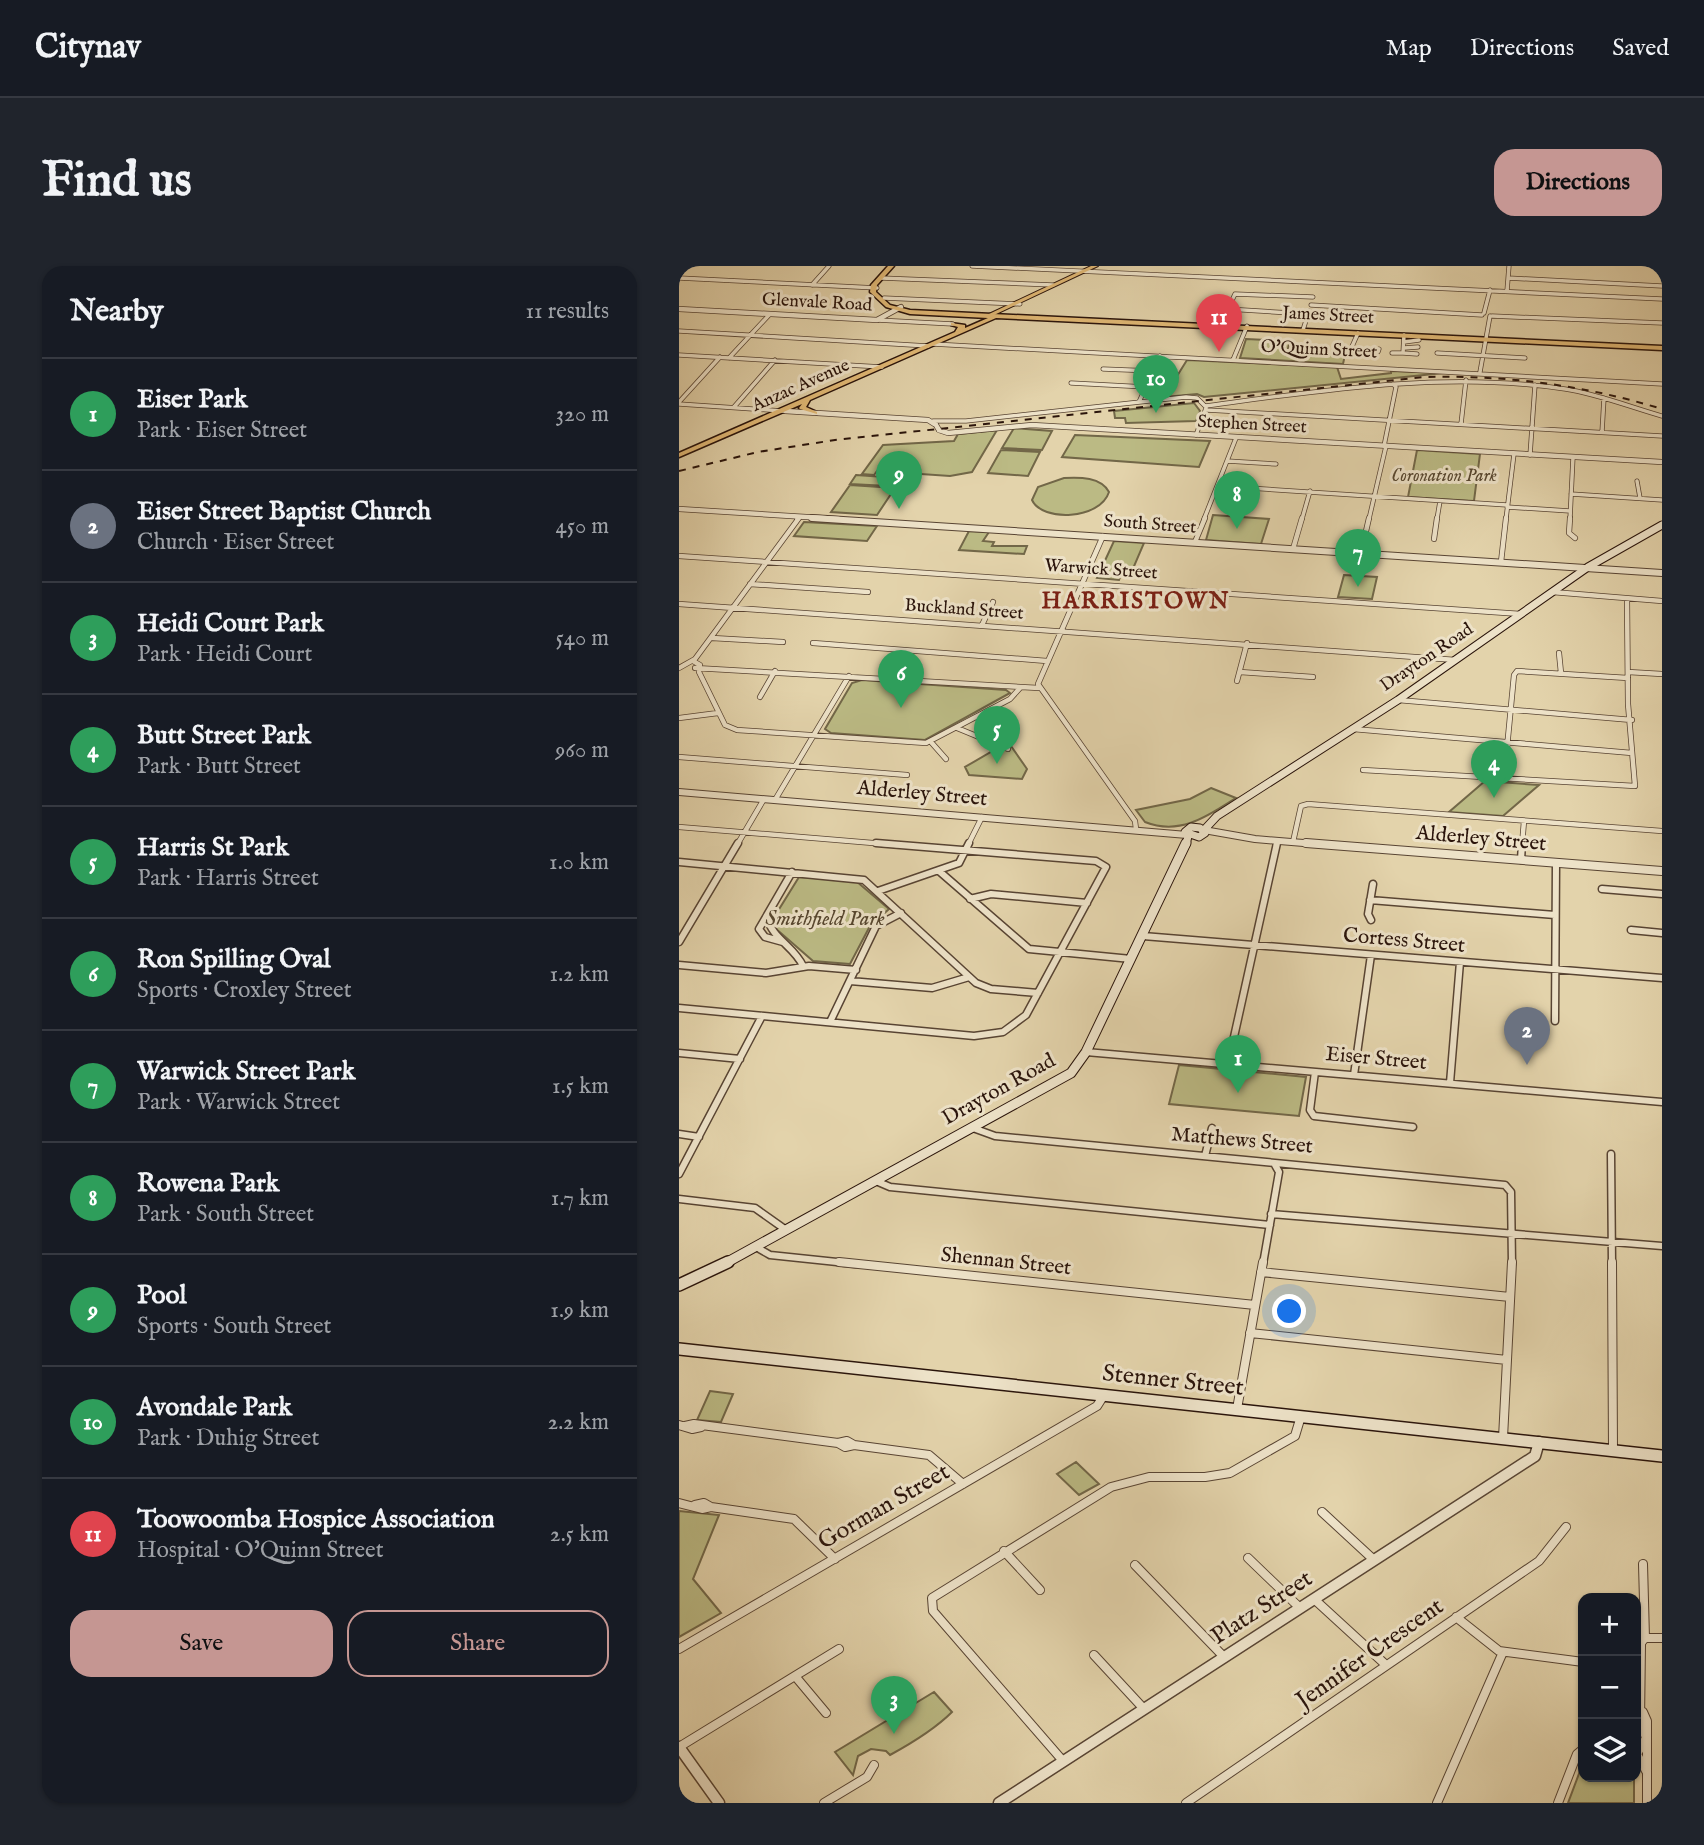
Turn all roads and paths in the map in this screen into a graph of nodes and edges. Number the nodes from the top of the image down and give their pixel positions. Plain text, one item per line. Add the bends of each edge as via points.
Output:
1 (829, 266) edge
2 (891, 266) edge
3 (972, 266) edge
4 (1095, 266) edge
5 (1100, 266) edge
6 (1509, 266) edge
7 (1654, 266) edge
8 (1662, 266) edge
9 (1023, 267) edge
10 (1084, 271) junction
11 (679, 278) edge
12 (1508, 278) junction
13 (1318, 282) junction
14 (878, 284) junction
15 (812, 285) junction
16 (1662, 286) edge
17 (1039, 288) junction
18 (1490, 290) junction
19 (1507, 291) junction
20 (888, 297) junction
21 (1313, 297) junction
22 (923, 298) junction
23 (1662, 299) edge
24 (1018, 303) junction
25 (910, 304) dead end
26 (1311, 305) junction
27 (679, 309) edge
28 (1227, 309) junction
29 (896, 310) junction
30 (1007, 310) junction
31 (770, 314) junction
32 (1308, 314) junction
33 (1487, 314) junction
34 (1022, 316) junction
35 (988, 317) junction
36 (877, 320) junction
37 (1662, 323) edge
38 (953, 324) joint
39 (1220, 325) junction
40 (1247, 327) junction
41 (1303, 329) junction
42 (679, 331) edge
43 (957, 331) junction
44 (1358, 333) junction
45 (751, 335) junction
46 (1404, 339) junction
47 (1484, 339) junction
48 (1419, 340) dead end
49 (932, 344) junction
50 (1418, 347) dead end
51 (1662, 347) edge
52 (1403, 351) junction
53 (1378, 352) dead end
54 (1437, 352) dead end
55 (1392, 353) dead end
56 (1417, 354) dead end
57 (679, 355) edge
58 (1482, 355) junction
59 (1160, 356) junction
60 (720, 357) junction
61 (729, 358) junction
62 (1525, 358) dead end
63 (775, 360) junction
64 (1233, 360) junction
65 (881, 367) junction
66 (1103, 369) dead end
67 (1153, 371) junction
68 (1480, 372) junction
69 (1466, 380) junction
70 (1071, 383) dead end
71 (1393, 384) junction
72 (1662, 384) edge
73 (1535, 385) junction
74 (1146, 387) junction
75 (1604, 398) junction
76 (810, 400) junction
77 (1087, 400) dead end
78 (1139, 402) junction
79 (679, 403) edge
80 (734, 407) junction
81 (1093, 407) junction
82 (1206, 408) junction
83 (785, 411) junction
84 (815, 413) junction
85 (1662, 416) edge
86 (1389, 420) junction
87 (1461, 424) junction
88 (936, 426) junction
89 (1532, 428) junction
90 (1602, 432) junction
91 (1196, 435) junction
92 (1662, 436) edge
93 (1236, 438) junction
94 (1385, 446) junction
95 (1514, 454) junction
96 (1530, 454) junction
97 (679, 455) edge
98 (1573, 457) junction
99 (1227, 461) junction
100 (1662, 462) edge
101 (1276, 464) dead end
102 (1637, 481) dead end
103 (1217, 486) junction
104 (1310, 491) junction
105 (1571, 494) junction
106 (1375, 497) junction
107 (1640, 498) junction
108 (1662, 500) edge
109 (1440, 501) junction
110 (1507, 506) junction
111 (679, 509) edge
112 (1570, 510) junction
113 (799, 517) junction
114 (1660, 525) edge
115 (1103, 536) junction
116 (1575, 538) dead end
117 (1434, 539) dead end
118 (1195, 542) junction
119 (1293, 549) junction
120 (1361, 553) junction
121 (679, 556) edge
122 (767, 562) junction
123 (1501, 562) junction
124 (1588, 568) junction
125 (1662, 573) edge
126 (1082, 583) junction
127 (750, 584) junction
128 (868, 592) dead end
129 (1552, 593) junction
130 (1627, 599) junction
131 (993, 601) dead end
132 (1662, 601) edge
133 (679, 604) edge
134 (733, 607) junction
135 (1521, 614) junction
136 (982, 625) junction
137 (1061, 631) junction
138 (712, 638) junction
139 (783, 642) dead end
140 (813, 643) dead end
141 (1247, 643) junction
142 (1559, 653) dead end
143 (1047, 660) junction
144 (1455, 660) junction
145 (693, 661) junction
146 (682, 667) edge
147 (698, 669) junction
148 (775, 671) junction
149 (1240, 672) junction
150 (1561, 673) junction
151 (1662, 674) edge
152 (1628, 675) junction
153 (849, 676) junction
154 (1313, 677) dead end
155 (1237, 681) dead end
156 (1039, 686) junction
157 (1020, 688) junction
158 (760, 697) dead end
159 (1398, 700) junction
160 (1511, 710) junction
161 (718, 713) junction
162 (679, 718) edge
163 (1632, 720) junction
164 (957, 728) junction
165 (1353, 729) junction
166 (813, 736) junction
167 (931, 742) junction
168 (1507, 743) junction
169 (1008, 749) dead end
170 (1632, 753) junction
171 (679, 758) edge
172 (946, 759) dead end
173 (795, 766) junction
174 (1363, 769) dead end
175 (907, 775) dead end
176 (1504, 779) junction
177 (679, 792) edge
178 (764, 799) junction
179 (775, 800) junction
180 (1217, 816) junction
181 (982, 817) junction
182 (1524, 821) junction
183 (679, 827) edge
184 (1136, 829) junction
185 (1662, 831) edge
186 (745, 832) junction
187 (1189, 832) junction
188 (1202, 833) junction
189 (1277, 841) junction
190 (1293, 842) junction
191 (968, 850) junction
192 (1184, 851) junction
193 (1521, 860) junction
194 (679, 862) edge
195 (1556, 863) junction
196 (724, 866) junction
197 (939, 871) junction
198 (1662, 871) edge
199 (792, 872) junction
200 (1373, 884) dead end
201 (1602, 889) dead end
202 (878, 891) junction
203 (1662, 894) edge
204 (970, 899) junction
205 (1370, 900) junction
206 (1087, 903) junction
207 (901, 913) junction
208 (1555, 915) junction
209 (768, 916) junction
210 (1371, 920) dead end
211 (1631, 930) dead end
212 (1662, 933) edge
213 (1143, 936) junction
214 (679, 942) edge
215 (783, 942) junction
216 (1254, 945) junction
217 (1059, 953) junction
218 (1371, 955) junction
219 (1131, 959) junction
220 (1460, 962) junction
221 (679, 965) edge
222 (803, 966) junction
223 (856, 970) junction
224 (1555, 970) junction
225 (969, 977) junction
226 (1662, 978) edge
227 (850, 981) junction
228 (1038, 993) junction
229 (679, 1008) edge
230 (762, 1016) junction
231 (1555, 1021) dead end
232 (830, 1023) junction
233 (1086, 1052) junction
234 (679, 1053) edge
235 (740, 1059) junction
236 (1228, 1064) junction
237 (1315, 1072) junction
238 (1354, 1075) junction
239 (1450, 1083) junction
240 (1662, 1102) edge
241 (1413, 1127) dead end
242 (973, 1128) junction
243 (1212, 1128) dead end
244 (679, 1134) edge
245 (699, 1137) junction
246 (1611, 1154) dead end
247 (1205, 1156) junction
248 (1275, 1165) junction
249 (679, 1174) edge
250 (876, 1181) junction
251 (679, 1199) edge
252 (1271, 1214) junction
253 (1269, 1225) junction
254 (786, 1230) junction
255 (1512, 1233) junction
256 (1612, 1241) junction
257 (1662, 1246) edge
258 (756, 1247) junction
259 (728, 1262) junction
260 (1261, 1272) junction
261 (679, 1285) edge
262 (679, 1292) edge
263 (1510, 1297) junction
264 (1255, 1306) junction
265 (1250, 1333) junction
266 (679, 1349) edge
267 (1507, 1360) junction
268 (1104, 1395) junction
269 (1237, 1409) junction
270 (1301, 1416) junction
271 (682, 1425) edge
272 (1503, 1438) junction
273 (1539, 1442) junction
274 (1613, 1450) junction
275 (1662, 1456) edge
276 (963, 1484) junction
277 (679, 1503) edge
278 (1322, 1512) dead end
279 (1566, 1527) dead end
280 (1004, 1551) junction
281 (1248, 1558) dead end
282 (835, 1559) junction
283 (1374, 1560) junction
284 (1643, 1564) dead end
285 (1135, 1565) dead end
286 (1040, 1590) dead end
287 (1314, 1599) junction
288 (1300, 1608) junction
289 (1456, 1617) junction
290 (1645, 1638) junction
291 (1662, 1638) edge
292 (679, 1649) edge
293 (839, 1650) dead end
294 (1503, 1652) junction
295 (1094, 1655) dead end
296 (1640, 1656) edge
297 (1224, 1657) junction
298 (1578, 1661) edge
299 (1386, 1665) junction
300 (795, 1676) junction
301 (1641, 1690) edge
302 (1144, 1709) junction
303 (826, 1713) dead end
304 (1641, 1717) edge
305 (1641, 1724) edge
306 (679, 1747) edge
307 (1641, 1749) edge
308 (1578, 1753) edge
309 (1641, 1759) edge
310 (1063, 1761) junction
311 (874, 1765) dead end
312 (719, 1803) edge
313 (824, 1803) edge
314 (999, 1803) edge
315 (1186, 1803) edge
316 (1437, 1803) edge
317 (1558, 1803) edge
318 (1647, 1803) edge

1 - 15 street
2 - 14 highway
3 - 9 street
4 - 10 main road, Anzac Avenue
5 - 10 main road, Anzac Avenue
6 - 12 street
7 - 8 street
9 - 10 street
10 - 13 street
10 - 17 main road, Anzac Avenue
10 - 24 main road, Anzac Avenue
11 - 15 street
12 - 16 street
12 - 19 street
13 - 18 street
13 - 21 street
14 - 15 street
14 - 17 street
14 - 20 highway
14 - 29 highway via 884,304
17 - 24 main road, Anzac Avenue
18 - 19 street
18 - 33 street
19 - 23 street
20 - 22 street
20 - 29 highway
21 - 26 street
21 - 28 street via 1235,294
22 - 24 street
22 - 25 street
24 - 30 main road, Anzac Avenue
24 - 35 main road, Anzac Avenue
26 - 32 street
26 - 33 street
27 - 31 street, Glenvale Road
28 - 32 street
28 - 39 street
29 - 35 highway
29 - 35 highway
29 - 36 street
30 - 34 highway
30 - 35 main road, Anzac Avenue
31 - 36 street, Glenvale Road
31 - 45 street
32 - 41 street
33 - 37 street
33 - 47 street
34 - 35 highway
34 - 35 highway, James Street
34 - 39 highway, James Street
35 - 43 highway, Anzac Avenue
35 - 49 highway, Anzac Avenue
36 - 38 street, Glenvale Road
38 - 43 highway via 963,326
39 - 40 highway, James Street
40 - 41 highway, James Street
40 - 64 street
41 - 44 highway, James Street
41 - 47 highway, James Street
42 - 45 street, O'Quinn Street
43 - 49 highway, Anzac Avenue
44 - 46 highway, James Street
44 - 53 street via 1350,351
45 - 49 street, O'Quinn Street
45 - 61 street
46 - 47 highway, James Street
46 - 48 street
46 - 52 street
47 - 51 highway, James Street
47 - 58 street
49 - 59 street, O'Quinn Street
49 - 65 highway, Anzac Avenue
50 - 52 street
52 - 55 street
52 - 56 street
54 - 58 street
57 - 60 street
58 - 62 street
58 - 68 street
59 - 64 street, O'Quinn Street
59 - 67 street
60 - 61 street
60 - 79 street
61 - 63 street
63 - 65 street
63 - 80 street
64 - 68 street, O'Quinn Street
65 - 76 highway, Anzac Avenue
66 - 67 street
67 - 74 street
68 - 72 street, O'Quinn Street
69 - 71 street
69 - 73 street
69 - 87 street
70 - 74 street
71 - 82 street
71 - 86 street
73 - 75 street
73 - 89 street
74 - 78 street
75 - 85 street
75 - 90 street
76 - 83 highway, Anzac Avenue
76 - 84 highway via 802,408
77 - 81 street
78 - 81 street
78 - 82 street via 1193,397
79 - 80 street, Stephen Street
80 - 83 street, Stephen Street
81 - 88 street
82 - 86 street
82 - 91 street
83 - 84 street, Stephen Street
83 - 97 highway, Anzac Avenue
84 - 88 street, Stephen Street
86 - 87 street
86 - 94 street
87 - 89 street
88 - 91 street, Stephen Street via 948,433 1018,425
89 - 90 street
89 - 96 street
90 - 92 street
91 - 93 street, Stephen Street
93 - 94 street, Stephen Street
93 - 99 street
94 - 95 street, Stephen Street
94 - 106 street
95 - 96 street, Stephen Street
95 - 110 street
96 - 98 street, Stephen Street
98 - 100 street, Stephen Street
98 - 105 street
99 - 101 street
99 - 103 street
102 - 107 street
103 - 104 street
103 - 118 street
104 - 106 street
104 - 119 street
105 - 107 street
105 - 112 street
106 - 109 street
106 - 120 street
107 - 108 street
109 - 110 street
109 - 117 street
110 - 112 street
110 - 123 street
111 - 113 street, South Street
112 - 116 street via 1569,533
113 - 115 street, South Street
113 - 122 street
114 - 124 main road, Drayton Road
115 - 118 street, South Street
115 - 126 street
118 - 119 street, South Street
119 - 120 street, South Street
120 - 123 street, South Street
121 - 122 street, Warwick Street
122 - 126 street, Warwick Street
122 - 127 street
123 - 124 street, South Street
124 - 125 street, South Street
124 - 129 main road, Drayton Road
126 - 135 street, Warwick Street
126 - 137 street
127 - 128 street
127 - 134 street
129 - 130 street
129 - 135 main road, Drayton Road
130 - 132 street
130 - 152 street
131 - 136 street
133 - 134 street, Buckland Street
134 - 136 street, Buckland Street
134 - 138 street
135 - 144 main road, Drayton Road
136 - 137 street, Buckland Street
137 - 141 street, Buckland Street
137 - 143 street
138 - 139 street
138 - 145 street
140 - 143 street
141 - 144 street, Buckland Street
141 - 149 street
142 - 150 street
143 - 156 street
144 - 159 main road, Drayton Road
145 - 146 street
145 - 147 street
146 - 147 street
147 - 148 street
147 - 161 street
148 - 153 street
148 - 158 street
149 - 154 street
149 - 155 street
150 - 152 street
150 - 160 street via 1517,671
151 - 152 street
152 - 163 street
153 - 157 street
153 - 166 street
156 - 157 street
156 - 184 street via 1135,821
157 - 164 street via 1010,699
159 - 160 street
159 - 165 main road, Drayton Road
160 - 163 street
160 - 168 street
161 - 162 street
161 - 166 street via 725,725 737,730
163 - 170 street
164 - 167 street
164 - 169 street
165 - 168 street
165 - 180 main road, Drayton Road
166 - 167 street
166 - 173 street
167 - 172 street
168 - 170 street
168 - 176 street
170 - 176 street via 1635,786
171 - 173 street
173 - 175 street
173 - 179 street
174 - 176 street
177 - 178 street, Alderley Street
178 - 179 street, Alderley Street
178 - 186 street
179 - 181 street, Alderley Street
180 - 187 main road, Drayton Road
180 - 188 main road, Drayton Road
181 - 184 street, Alderley Street
181 - 191 street
182 - 185 street
182 - 190 street via 1308,804 1301,806
182 - 193 street
183 - 186 street
184 - 187 street, Alderley Street
186 - 191 street
186 - 196 street
187 - 188 main road
187 - 192 main road, Drayton Road
188 - 189 street, Alderley Street
188 - 192 main road, Drayton Road
189 - 190 street, Alderley Street
189 - 216 street
190 - 193 street, Alderley Street
191 - 197 street via 959,863
191 - 206 street via 1103,863 1105,868
192 - 213 main road, Drayton Road
193 - 195 street, Alderley Street
194 - 196 street
195 - 198 street, Alderley Street
195 - 208 street
196 - 199 street
196 - 214 street
197 - 202 street
197 - 204 street
199 - 202 street via 860,879
199 - 209 street
200 - 205 street
201 - 203 street
202 - 207 street
204 - 206 street via 991,894
204 - 217 street via 1023,946
205 - 208 street
205 - 210 street
206 - 217 street
207 - 223 street via 879,923
207 - 225 street
208 - 224 street
209 - 215 street via 769,926
209 - 215 street via 759,931
211 - 212 street
213 - 216 street, Cortess Street
213 - 219 main road, Drayton Road
215 - 222 street
216 - 218 street, Cortess Street
216 - 236 street
217 - 219 street
217 - 228 street
218 - 220 street, Cortess Street
218 - 238 street
219 - 233 main road, Drayton Road
220 - 224 street, Cortess Street
220 - 239 street
221 - 222 street via 766,973
222 - 223 street
223 - 227 street
224 - 226 street, Cortess Street
224 - 231 street
225 - 227 street via 932,988
225 - 228 street via 986,988
227 - 232 street
228 - 232 street via 1024,1019 1008,1030 974,1036
229 - 230 street
230 - 232 street
230 - 235 street
233 - 236 street, Eiser Street
233 - 242 main road, Drayton Road via 1071,1073
234 - 235 street
235 - 245 street
236 - 237 street, Eiser Street
237 - 238 street, Eiser Street
237 - 241 street via 1310,1110 1314,1116
238 - 239 street, Eiser Street
239 - 240 street, Eiser Street
242 - 247 street, Matthews Street via 995,1136
242 - 250 main road, Drayton Road
243 - 247 street
244 - 245 street
245 - 249 street
246 - 256 street
247 - 248 street, Matthews Street
248 - 252 street via 1279,1172
248 - 255 street, Matthews Street via 1285,1162 1495,1182 1511,1192
250 - 253 street via 890,1187
250 - 254 main road, Drayton Road
251 - 254 street via 755,1208
252 - 253 street
252 - 255 street via 1423,1230
253 - 260 street
254 - 258 main road, Drayton Road
255 - 256 street
255 - 263 street
256 - 257 street
256 - 274 street
258 - 259 main road, Drayton Road
258 - 264 street, Shennan Street via 770,1255
259 - 261 main road, Drayton Road
259 - 262 main road, Drayton Road
260 - 263 street
260 - 264 street
263 - 267 street
264 - 265 street
265 - 267 street
265 - 269 street
266 - 268 main road, Stenner Street
267 - 272 street
268 - 269 main road, Stenner Street
268 - 276 street, Gorman Street via 1097,1406
269 - 270 main road, Stenner Street
270 - 272 main road, Stenner Street
270 - 280 street via 1295,1436 1237,1470 1121,1483
271 - 276 street via 929,1455
272 - 273 main road, Stenner Street
273 - 274 main road, Stenner Street
273 - 283 street, Platz Street via 1535,1456
274 - 275 main road, Stenner Street
276 - 282 street, Gorman Street
277 - 282 street via 794,1519
278 - 283 street
279 - 289 street, Jennifer Crescent via 1543,1558
280 - 286 street
280 - 310 street via 932,1598 933,1611
281 - 288 street
282 - 292 street, Gorman Street
283 - 287 street, Platz Street
284 - 290 street
285 - 297 street
287 - 288 street, Platz Street
287 - 299 street
288 - 297 street, Platz Street
289 - 294 street
289 - 299 street, Jennifer Crescent
290 - 291 street
290 - 296 street
293 - 300 street
294 - 298 street
294 - 316 street
295 - 302 street
297 - 302 street, Platz Street
299 - 315 street, Jennifer Crescent
300 - 303 street
300 - 306 street
301 - 304 street
302 - 310 street, Platz Street
305 - 307 street via 1646,1738
306 - 312 street
308 - 317 street
309 - 318 street
310 - 314 street, Platz Street
311 - 313 street via 866,1777

